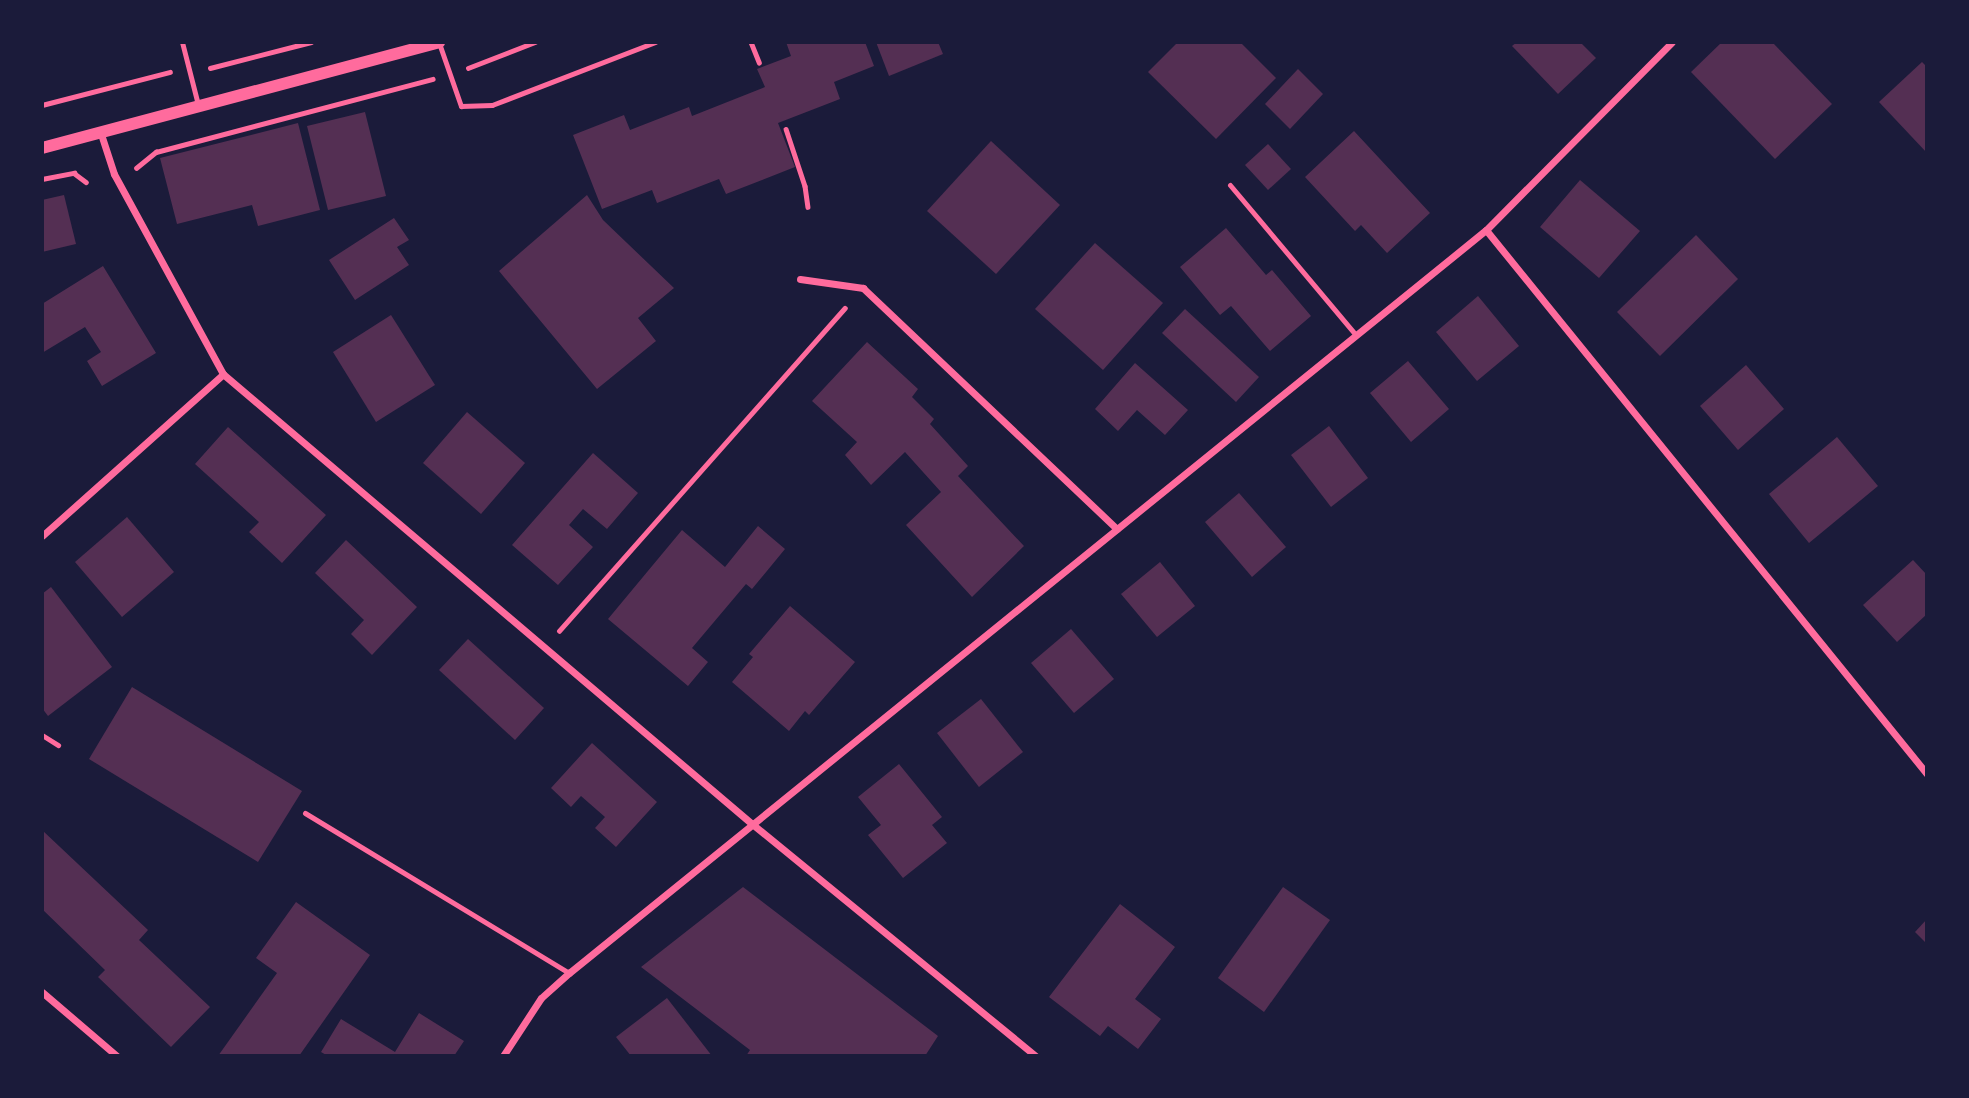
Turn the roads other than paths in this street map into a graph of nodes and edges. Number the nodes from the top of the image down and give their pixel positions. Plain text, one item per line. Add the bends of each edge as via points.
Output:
1 (182, 42) edge
2 (439, 42) edge
3 (655, 42) edge
4 (1672, 42) edge
5 (198, 108) junction
6 (101, 134) junction
7 (42, 148) edge
8 (1230, 185) dead end
9 (1486, 230) junction
10 (800, 279) dead end
11 (1356, 335) junction
12 (223, 374) junction
13 (1117, 529) junction
14 (42, 536) edge
15 (42, 735) edge
16 (58, 745) dead end
17 (1927, 774) edge
18 (305, 813) dead end
19 (751, 823) junction
20 (569, 973) junction
21 (42, 992) edge
22 (117, 1056) edge
23 (503, 1056) edge
24 (1036, 1056) edge

1 - 5 lane
2 - 3 lane via 461,106 492,105
2 - 5 street
4 - 9 street
5 - 6 street
6 - 7 street
6 - 12 street via 114,174
8 - 11 lane
9 - 11 street
9 - 17 street
10 - 13 street via 863,288
11 - 13 street
12 - 14 street
12 - 19 street
13 - 19 street
15 - 16 lane
18 - 20 lane
19 - 20 street
19 - 24 street
20 - 23 street via 541,998
21 - 22 street

